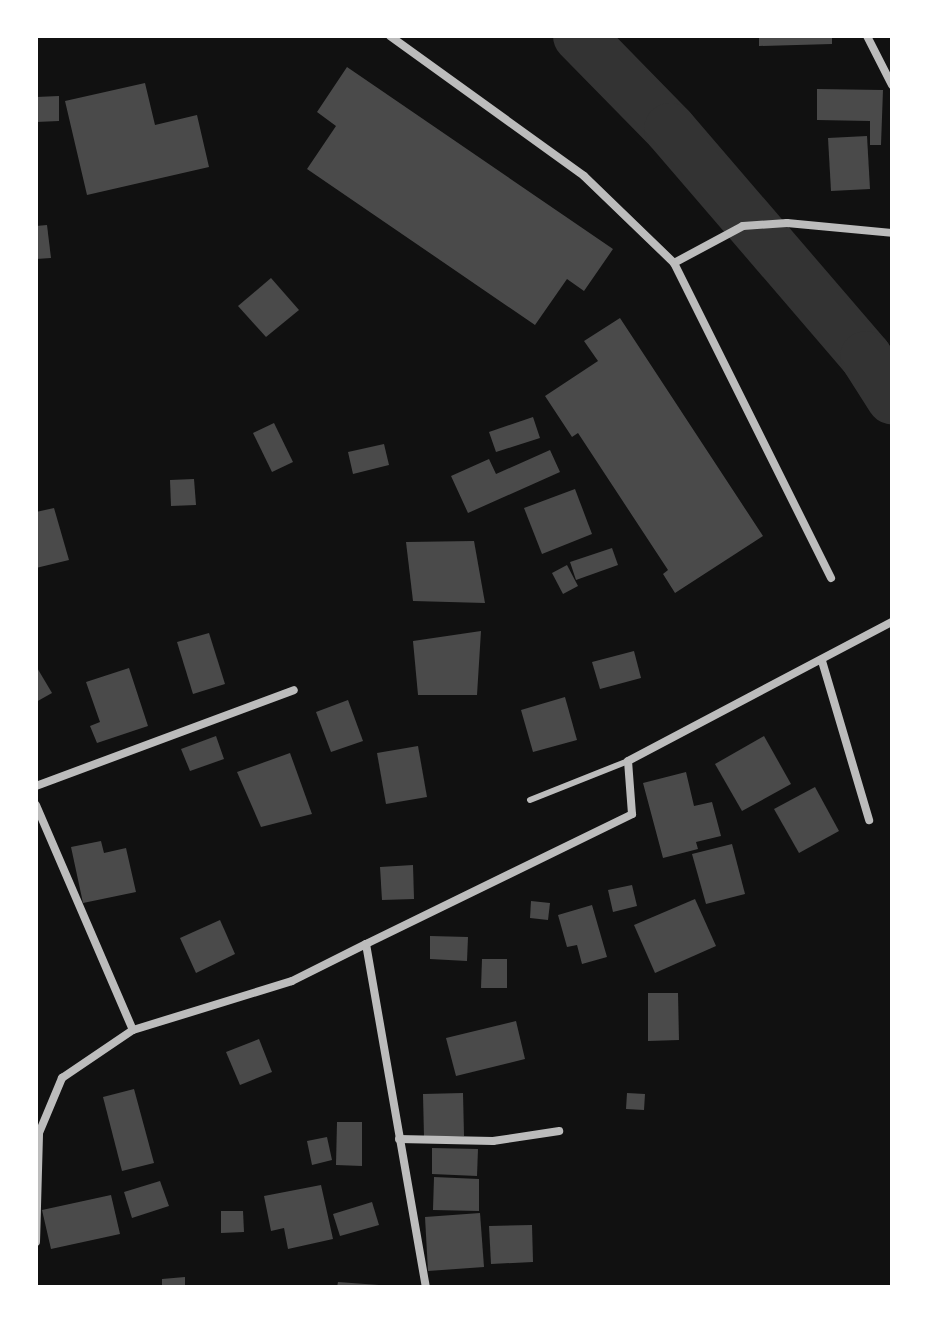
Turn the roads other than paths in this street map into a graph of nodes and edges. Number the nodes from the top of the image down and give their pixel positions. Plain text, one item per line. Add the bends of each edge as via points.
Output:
1 (390, 36) edge
2 (867, 36) edge
3 (892, 85) edge
4 (892, 233) edge
5 (674, 263) junction
6 (831, 578) dead end
7 (892, 622) edge
8 (822, 661) junction
9 (294, 690) dead end
10 (628, 761) junction
11 (36, 786) edge
12 (530, 800) dead end
13 (36, 805) edge
14 (869, 820) dead end
15 (366, 944) junction
16 (133, 1030) junction
17 (559, 1131) dead end
18 (399, 1139) junction
19 (36, 1242) edge
20 (426, 1287) edge

1 - 5 street via 584,176
2 - 3 street
4 - 5 street via 787,223 743,226
5 - 6 street
7 - 8 street
8 - 10 street
8 - 14 street
9 - 11 street
10 - 12 lane
10 - 15 street via 632,814
13 - 16 street
15 - 16 street via 292,981
15 - 18 street
16 - 19 street via 62,1078 39,1133
17 - 18 street via 493,1141
18 - 20 street

